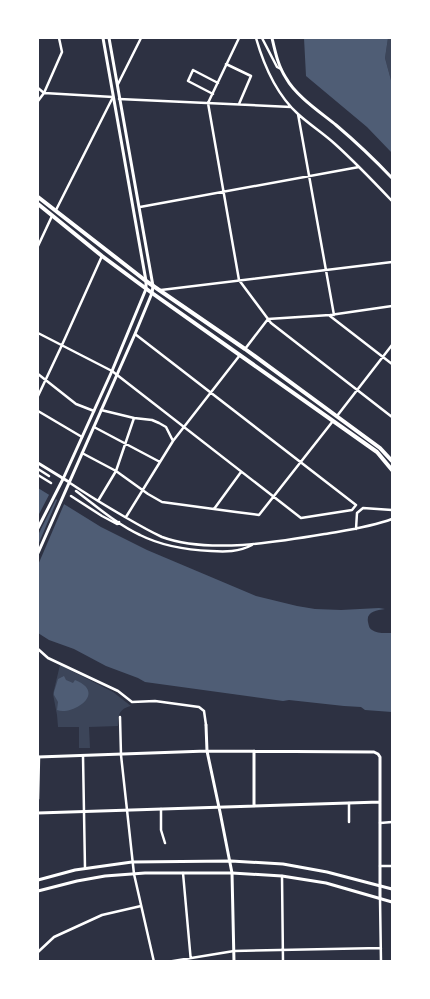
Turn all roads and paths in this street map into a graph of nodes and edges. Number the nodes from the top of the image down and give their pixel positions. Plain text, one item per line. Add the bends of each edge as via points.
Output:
1 (59, 38) edge
2 (103, 38) edge
3 (109, 38) edge
4 (141, 38) edge
5 (239, 38) edge
6 (256, 38) edge
7 (262, 38) edge
8 (272, 38) edge
9 (226, 64) junction
10 (282, 70) junction
11 (218, 83) junction
12 (117, 85) junction
13 (38, 88) edge
14 (44, 93) junction
15 (212, 94) junction
16 (113, 96) junction
17 (119, 99) junction
18 (38, 101) edge
19 (208, 103) junction
20 (239, 105) junction
21 (292, 108) junction
22 (298, 114) junction
23 (359, 167) junction
24 (309, 176) junction
25 (392, 178) edge
26 (224, 192) junction
27 (38, 197) edge
28 (392, 201) edge
29 (38, 204) edge
30 (140, 208) junction
31 (55, 211) junction
32 (52, 216) junction
33 (38, 246) edge
34 (102, 256) junction
35 (392, 262) edge
36 (326, 270) junction
37 (240, 280) junction
38 (146, 281) junction
39 (153, 286) junction
40 (146, 289) junction
41 (160, 290) junction
42 (152, 293) junction
43 (392, 306) edge
44 (330, 315) junction
45 (334, 315) junction
46 (268, 319) junction
47 (38, 333) edge
48 (135, 334) junction
49 (62, 345) junction
50 (392, 346) edge
51 (245, 349) junction
52 (240, 355) junction
53 (384, 357) junction
54 (392, 364) edge
55 (112, 371) junction
56 (38, 374) edge
57 (116, 375) junction
58 (45, 381) junction
59 (357, 389) junction
60 (212, 393) junction
61 (38, 396) edge
62 (101, 410) junction
63 (38, 411) edge
64 (94, 411) junction
65 (337, 416) junction
66 (392, 417) edge
67 (134, 418) junction
68 (334, 421) junction
69 (94, 426) junction
70 (184, 427) junction
71 (82, 437) junction
72 (174, 441) junction
73 (126, 443) junction
74 (82, 453) junction
75 (392, 461) edge
76 (160, 462) junction
77 (301, 462) junction
78 (38, 463) edge
79 (38, 469) edge
80 (392, 470) edge
81 (116, 471) junction
82 (241, 472) junction
83 (38, 476) edge
84 (50, 476) dead end
85 (63, 479) junction
86 (69, 482) junction
87 (51, 483) dead end
88 (143, 489) junction
89 (76, 492) dead end
90 (71, 496) dead end
91 (273, 497) junction
92 (98, 501) junction
93 (214, 509) junction
94 (392, 510) edge
95 (126, 517) junction
96 (392, 519) edge
97 (118, 522) junction
98 (38, 528) edge
99 (356, 528) junction
100 (253, 544) junction
101 (38, 553) edge
102 (38, 649) edge
103 (120, 717) dead end
104 (206, 725) joint
105 (207, 751) junction
106 (254, 751) junction
107 (121, 754) junction
108 (83, 756) junction
109 (38, 757) edge
110 (38, 798) edge
111 (380, 802) junction
112 (349, 803) junction
113 (254, 806) junction
114 (219, 807) junction
115 (161, 809) junction
116 (126, 810) junction
117 (84, 812) junction
118 (38, 813) edge
119 (349, 822) dead end
120 (380, 822) junction
121 (392, 822) edge
122 (165, 843) dead end
123 (132, 862) junction
124 (231, 862) junction
125 (380, 866) junction
126 (392, 866) edge
127 (86, 868) junction
128 (183, 873) junction
129 (232, 873) junction
130 (134, 874) junction
131 (282, 876) junction
132 (38, 880) edge
133 (380, 885) junction
134 (392, 889) edge
135 (38, 891) edge
136 (380, 898) junction
137 (392, 902) edge
138 (141, 906) junction
139 (381, 948) junction
140 (282, 950) junction
141 (234, 951) junction
142 (38, 952) edge
143 (191, 960) edge
144 (154, 962) edge
145 (167, 962) edge
146 (234, 962) edge
147 (283, 962) edge
148 (381, 962) edge

1 - 14 street via 62,52
2 - 16 main road
3 - 12 main road
4 - 12 street
5 - 9 street
6 - 21 street via 268,73
7 - 10 street via 277,67
8 - 10 main road
9 - 11 street
9 - 20 street via 251,76
10 - 25 main road via 301,96
11 - 15 street
11 - 15 street via 193,70 188,81
12 - 17 main road
13 - 14 street
14 - 16 street
14 - 18 street
15 - 19 street
16 - 31 street
16 - 38 main road
17 - 19 street
17 - 30 main road
19 - 20 street
19 - 26 street
20 - 21 street
21 - 22 street
22 - 23 street
22 - 24 street
23 - 24 street
23 - 28 street
24 - 26 street
24 - 36 street
26 - 30 street
26 - 37 street
27 - 31 highway
29 - 32 highway
30 - 39 main road
31 - 38 highway
32 - 33 street
32 - 34 highway
34 - 40 highway
34 - 49 street
35 - 36 street
36 - 37 street
36 - 45 street
37 - 41 street
37 - 46 street
38 - 39 highway
38 - 40 main road
39 - 41 highway
39 - 42 main road
40 - 42 highway
40 - 55 main road
41 - 51 highway
42 - 48 main road
42 - 52 highway
43 - 45 street
44 - 45 street
44 - 46 street
44 - 53 street
46 - 51 street
46 - 59 street
47 - 49 street
48 - 57 main road
48 - 60 street
49 - 55 street
49 - 58 street
50 - 53 street
51 - 65 highway
52 - 60 street
52 - 68 highway
53 - 54 street
53 - 59 street
55 - 57 street
55 - 64 main road
56 - 58 street
57 - 62 main road
57 - 70 street
58 - 61 street
58 - 64 street via 76,404
59 - 65 street
59 - 66 street
60 - 70 street
60 - 77 street
62 - 67 street
62 - 69 main road
63 - 71 street
64 - 71 main road
65 - 75 highway
67 - 72 street via 152,420 166,427
67 - 73 street
68 - 77 street
68 - 80 highway via 377,452
69 - 73 street
69 - 74 main road
70 - 72 street
70 - 82 street
71 - 85 main road
72 - 76 street
73 - 76 street
73 - 81 street
74 - 81 street
74 - 86 main road
76 - 88 street
77 - 91 street
77 - 91 street via 356,505 352,510 301,518
78 - 85 main road
79 - 84 street
81 - 88 street
81 - 92 street
82 - 91 street
82 - 93 street
83 - 87 street
85 - 86 main road
85 - 98 main road
86 - 92 street
86 - 101 main road
88 - 93 street via 162,502
88 - 95 street
89 - 97 street
90 - 97 street
91 - 93 street via 259,514
92 - 95 street
94 - 99 street via 363,508 358,513
95 - 100 street via 145,529 186,543
96 - 99 street
97 - 100 street via 139,534 178,548 228,552
99 - 100 street
102 - 104 street via 48,658 132,702 155,701 199,707 204,711
103 - 107 street
104 - 105 main road
105 - 106 main road
105 - 107 main road
105 - 114 main road
106 - 111 main road via 374,752 380,757
106 - 113 main road
107 - 108 main road
107 - 116 street
108 - 109 main road
108 - 117 street
109 - 110 street
111 - 112 main road
111 - 120 main road
112 - 113 main road
112 - 119 street
113 - 114 main road
114 - 115 main road
114 - 124 main road
115 - 116 main road
115 - 122 street
116 - 117 main road
116 - 123 street
117 - 118 main road
117 - 127 street
120 - 121 street
120 - 125 main road
123 - 124 main road
123 - 127 main road
123 - 130 street
124 - 129 main road
124 - 133 main road via 283,864
125 - 126 street
125 - 133 main road
127 - 132 main road
128 - 129 main road
128 - 130 main road
128 - 143 street
129 - 131 main road
129 - 141 main road
130 - 135 main road via 105,876
130 - 138 street
131 - 136 main road via 326,883
131 - 140 street
133 - 134 main road
133 - 136 main road
136 - 137 main road
136 - 139 street
138 - 142 street via 102,915 54,938
138 - 144 street
139 - 140 street
139 - 148 street
140 - 141 street
140 - 147 street
141 - 143 street
141 - 146 main road
143 - 145 street

